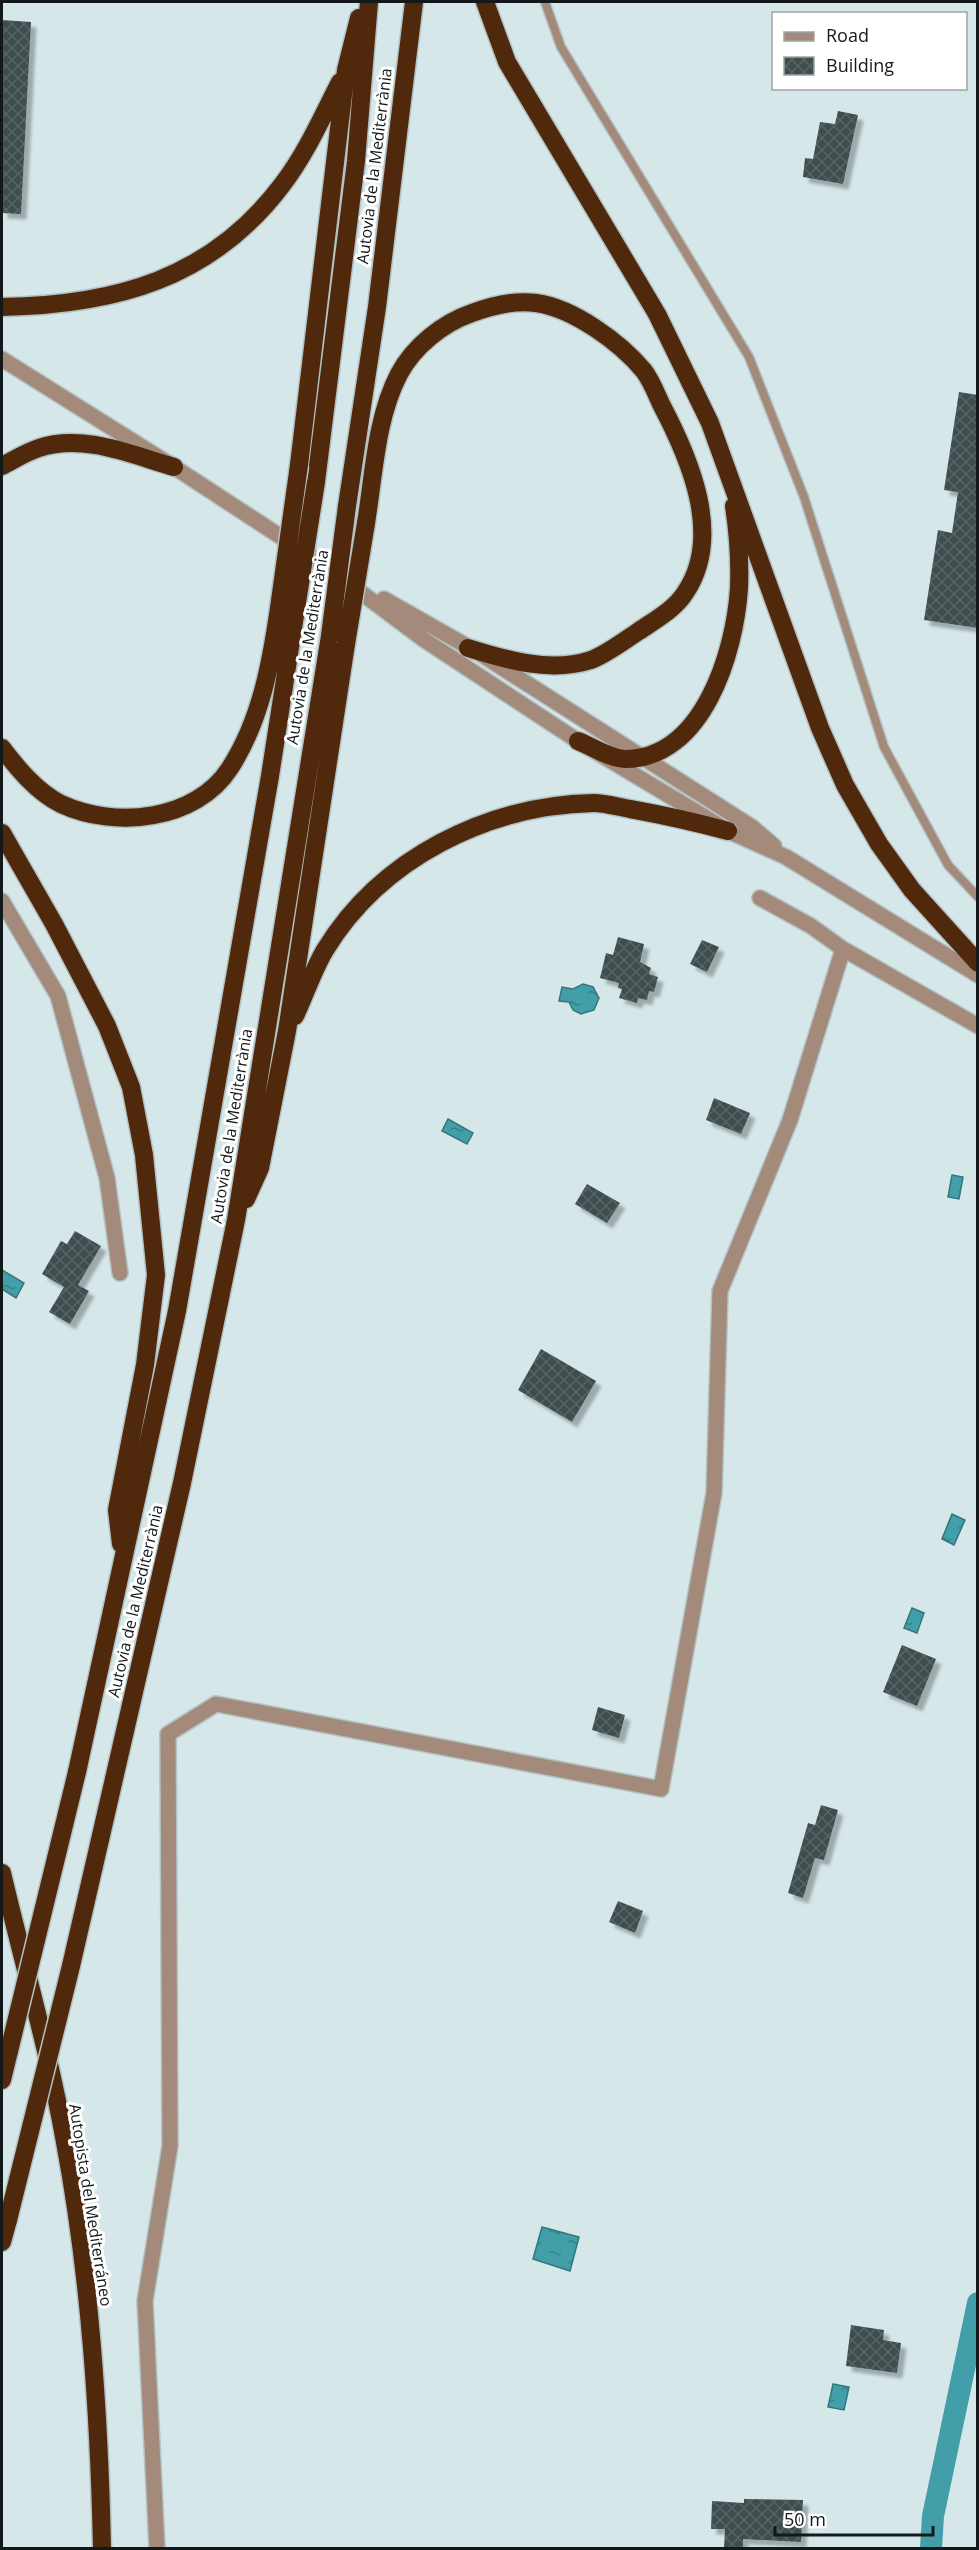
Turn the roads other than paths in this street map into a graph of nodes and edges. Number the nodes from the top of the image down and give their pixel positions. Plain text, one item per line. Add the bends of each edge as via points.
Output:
1 (363, 2) edge
2 (369, 2) edge
3 (414, 2) edge
4 (484, 2) edge
5 (545, 2) edge
6 (346, 70) junction
7 (2, 307) edge
8 (2, 359) edge
9 (2, 466) edge
10 (174, 467) junction
11 (731, 480) junction
12 (327, 567) junction
13 (287, 611) junction
14 (338, 640) junction
15 (468, 648) junction
16 (578, 741) junction
17 (2, 748) edge
18 (640, 756) junction
19 (728, 831) junction
20 (2, 833) edge
21 (786, 857) junction
22 (978, 897) edge
23 (759, 898) dead end
24 (2, 901) edge
25 (843, 949) junction
26 (978, 963) edge
27 (978, 975) edge
28 (978, 1026) edge
29 (287, 1031) junction
30 (236, 1220) junction
31 (120, 1273) dead end
32 (123, 1558) junction
33 (2, 1873) edge
34 (2, 2080) edge
35 (2, 2242) edge
36 (102, 2548) edge
37 (157, 2548) edge

1 - 6 highway
2 - 13 highway, Autovia de la Mediterrània, bridge via 356,161 316,482
3 - 14 highway, Autovia de la Mediterrània, bridge via 348,506
4 - 11 highway via 507,62 657,314 710,423
5 - 22 lane via 561,47 749,357 804,497 884,747 948,865
6 - 7 highway via 283,185 262,210 216,251 171,277 129,291 41,306
6 - 13 highway, bridge via 299,465
8 - 10 street
9 - 10 highway via 40,447 80,443 112,448
10 - 12 street
11 - 18 highway via 739,588 731,639 712,692 694,724 680,740 661,752
11 - 26 highway via 844,784 912,890
12 - 15 street
12 - 16 street via 423,639
13 - 17 highway via 244,742 230,769 189,804 128,819 98,816 61,803 36,786
13 - 32 highway, Autovia de la Mediterrània via 268,787 177,1311
14 - 15 highway, bridge via 366,523 387,402 400,373 413,353 452,320 491,306 536,303 573,315 606,335 644,372 691,469 702,523 699,561 686,593 663,615 591,660 532,665
14 - 29 highway
14 - 30 highway, Autovia de la Mediterrània
15 - 18 street
16 - 18 highway via 623,760
16 - 19 street
18 - 21 street via 752,827
19 - 21 street
19 - 29 highway via 596,803 543,807 487,820 447,838 394,872 349,916 324,951
20 - 32 highway via 107,1026 131,1086 144,1155 156,1275 145,1365 117,1510
21 - 27 street
23 - 25 street via 811,926
24 - 31 street via 58,996 107,1179
25 - 28 street
25 - 37 street via 790,1120 720,1291 714,1493 661,1789 216,1704 168,1734 170,2146 145,2301
29 - 30 highway via 260,1168
30 - 35 highway, Autovia de la Mediterrània, bridge via 182,1484 71,1966
32 - 34 highway, Autovia de la Mediterrània, bridge via 77,1772
33 - 36 highway, Autopista del Mediterráneo via 65,2141 86,2278 100,2447

